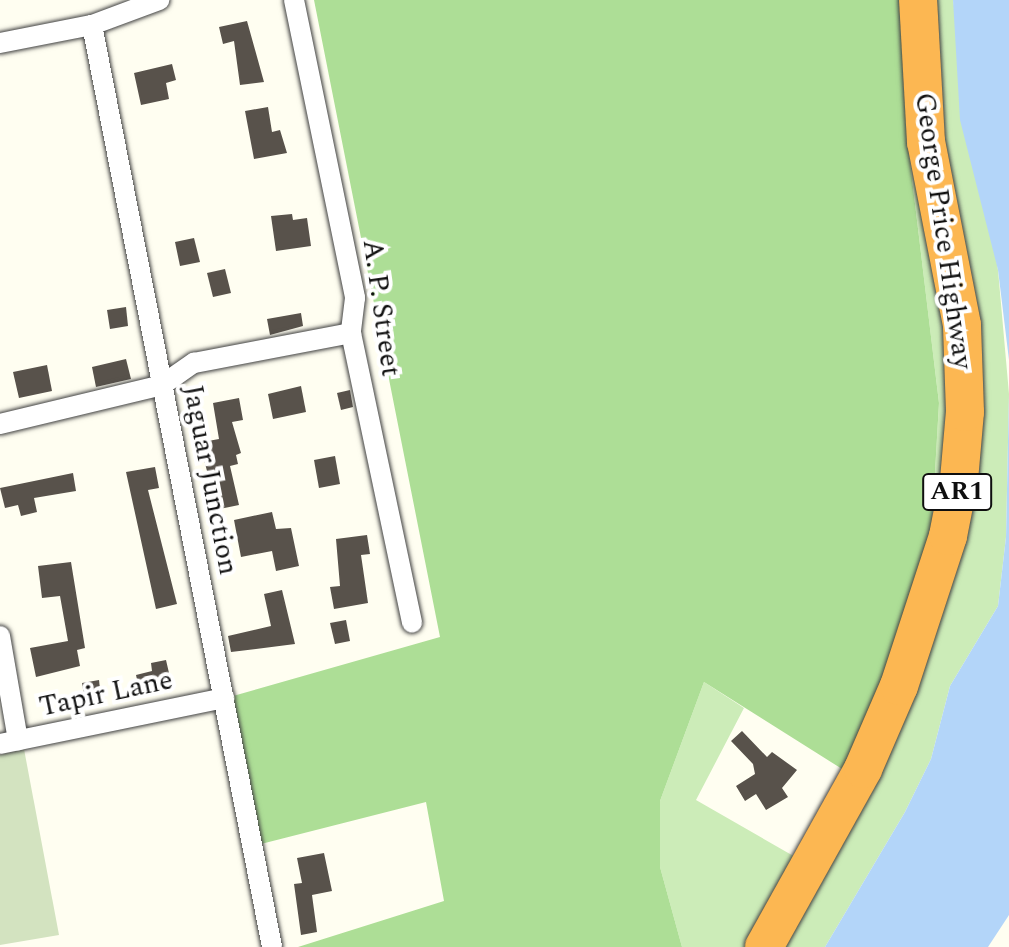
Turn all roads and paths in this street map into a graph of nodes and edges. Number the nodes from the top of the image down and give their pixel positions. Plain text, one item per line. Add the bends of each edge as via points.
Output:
1 (159, 0) edge
2 (294, 0) edge
3 (918, 0) edge
4 (92, 25) junction
5 (0, 43) edge
6 (351, 333) junction
7 (162, 385) junction
8 (0, 424) edge
9 (412, 623) dead end
10 (0, 636) edge
11 (224, 698) junction
12 (9, 742) edge
13 (272, 947) edge
14 (764, 947) edge

1 - 4 street
2 - 6 street, A. P. Street via 355,298
3 - 14 highway, George Price Highway / AR1 via 926,142 962,325 965,412 959,480 948,536 899,686 863,769
4 - 5 street
4 - 7 street, Jaguar Junction
6 - 7 street via 194,363
6 - 9 street, A. P. Street
7 - 8 street
7 - 11 street, Jaguar Junction
10 - 12 street
11 - 12 street, Tapir Lane
11 - 13 street, Jaguar Junction

